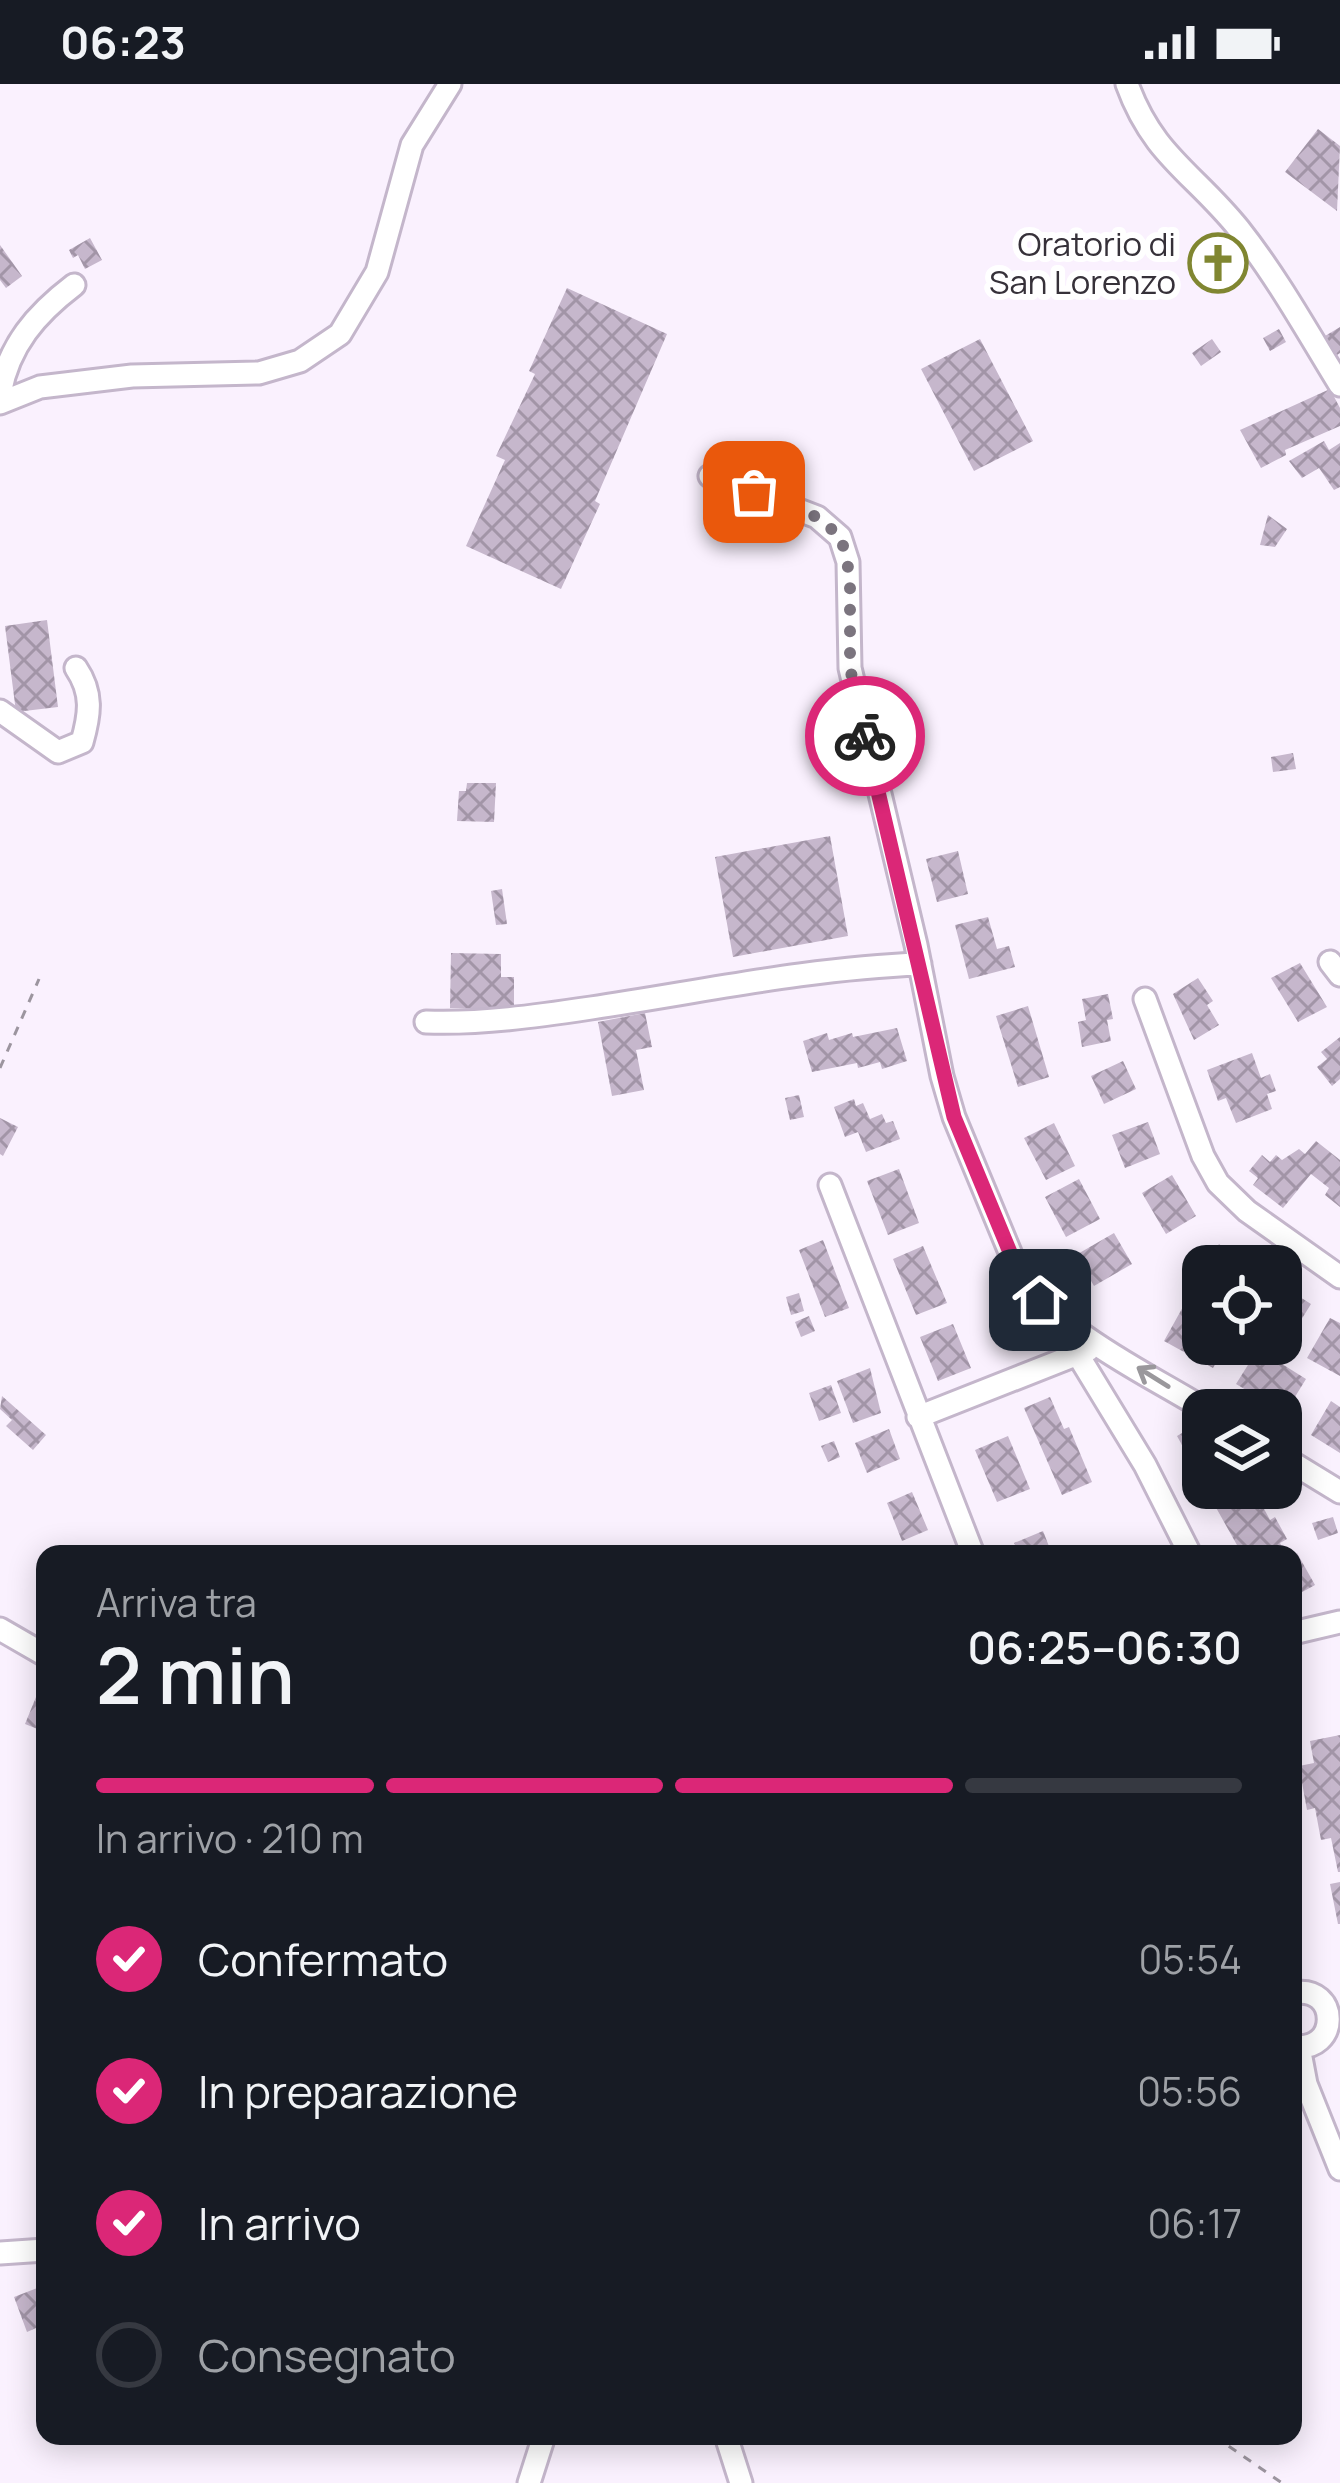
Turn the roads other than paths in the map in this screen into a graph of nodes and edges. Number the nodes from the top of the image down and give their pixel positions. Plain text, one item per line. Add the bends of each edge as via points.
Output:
1 (450, 84) edge
2 (1127, 84) edge
3 (74, 285) dead end
4 (1340, 385) edge
5 (0, 393) edge
6 (0, 404) edge
7 (710, 476) dead end
8 (76, 668) dead end
9 (0, 711) edge
10 (920, 964) junction
11 (1145, 999) dead end
12 (427, 1022) dead end
13 (830, 1185) dead end
14 (1340, 1277) edge
15 (1099, 1344) junction
16 (1078, 1355) junction
17 (1182, 1395) edge
18 (918, 1417) junction
19 (1302, 1469) edge
20 (1340, 1492) edge
21 (969, 1545) edge
22 (1185, 1545) edge
23 (1340, 1622) edge
24 (0, 1629) edge
25 (1302, 1631) edge
26 (36, 1649) edge
27 (1302, 1988) edge
28 (1335, 2026) edge
29 (1302, 2047) edge
30 (1302, 2069) edge
31 (1340, 2169) edge
32 (36, 2250) edge
33 (0, 2253) edge
34 (541, 2445) edge
35 (729, 2445) edge
36 (530, 2483) edge
37 (741, 2483) edge

1 - 6 street via 412,145 377,272 340,334 300,361 259,373 40,387
2 - 4 street via 1158,146 1242,233
3 - 5 street via 22,334
7 - 10 street via 817,517 841,537 850,576 850,668
8 - 9 street via 91,709 82,742 58,752
10 - 12 street via 542,1015
10 - 15 street via 954,1117 1014,1262 1040,1300
11 - 14 street via 1217,1183
13 - 18 street
15 - 16 street
17 -> 15 street
16 - 18 street
16 - 22 street
18 - 21 street
19 - 20 street
23 - 25 street
24 - 26 street
27 - 28 street via 1324,2001
28 - 29 street
30 - 31 street
32 - 33 street
34 - 36 street
35 - 37 street

